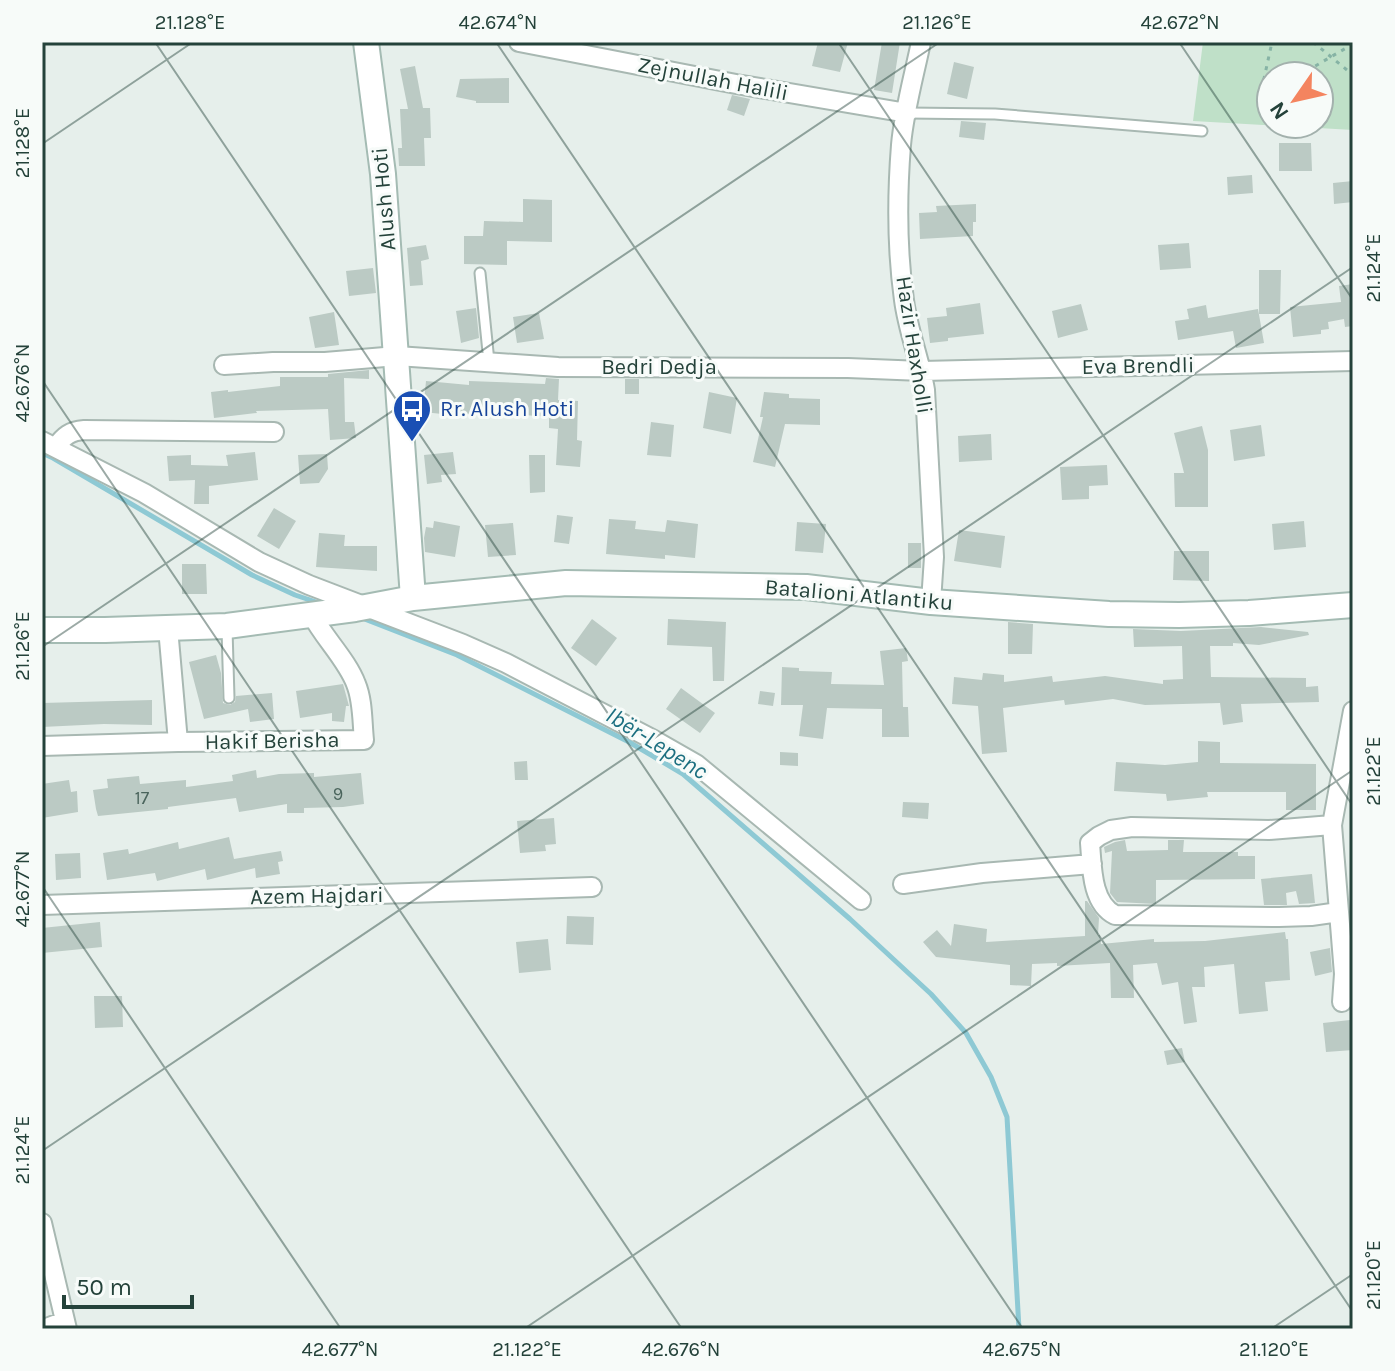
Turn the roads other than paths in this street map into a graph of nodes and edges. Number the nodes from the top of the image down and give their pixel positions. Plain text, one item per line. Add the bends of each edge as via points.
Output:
1 (366, 42) edge
2 (519, 42) edge
3 (921, 42) edge
4 (907, 113) junction
5 (1202, 131) dead end
6 (480, 273) dead end
7 (397, 356) junction
8 (1353, 361) edge
9 (489, 362) junction
10 (224, 365) dead end
11 (922, 371) junction
12 (274, 432) dead end
13 (49, 444) edge
14 (413, 598) junction
15 (931, 602) junction
16 (1353, 605) edge
17 (360, 608) junction
18 (312, 615) junction
19 (227, 626) junction
20 (168, 628) junction
21 (42, 630) edge
22 (229, 698) dead end
23 (1353, 711) edge
24 (178, 742) junction
25 (42, 746) edge
26 (1332, 825) junction
27 (1090, 843) junction
28 (1092, 864) junction
29 (1059, 867) junction
30 (903, 884) dead end
31 (592, 887) dead end
32 (861, 900) dead end
33 (42, 905) edge
34 (1339, 912) junction
35 (1342, 1002) dead end
36 (42, 1223) edge
37 (66, 1325) edge
38 (44, 1329) edge

1 - 7 street, Alush Hoti
2 - 4 street, Zejnullah Halili
3 - 4 street, Hazir Haxholli
4 - 5 lane via 995,114
4 - 11 street, Hazir Haxholli via 901,144 901,275
6 - 9 lane
7 - 9 street, Bedri Dedja
7 - 10 street
7 - 14 street, Alush Hoti
8 - 11 street, Eva Brendli
9 - 11 street, Bedri Dedja
11 - 15 street, Hazir Haxholli via 934,557
12 - 13 street via 84,430
13 - 17 street via 259,562
14 - 15 street, Batalioni Atlantiku via 566,583 806,587
14 - 17 street, Batalioni Atlantiku
15 - 16 street, Batalioni Atlantiku via 1179,615
17 - 18 street, Batalioni Atlantiku
17 - 32 street, Batalioni Atlantiku via 506,663 696,764
18 - 19 street, Batalioni Atlantiku
18 - 24 street, Hakif Berisha via 356,685 364,740
19 - 20 street, Batalioni Atlantiku
19 - 22 lane
20 - 21 street, Batalioni Atlantiku
20 - 24 street
23 - 26 street
24 - 25 street, Hakif Berisha
26 - 27 street via 1269,830 1132,827 1111,830
26 - 34 street
27 - 28 street
27 - 29 street
28 - 29 street
28 - 34 street via 1101,904 1115,915 1279,917
29 - 30 street
31 - 33 street, Azem Hajdari
34 - 35 street
36 - 37 street
37 - 38 street

